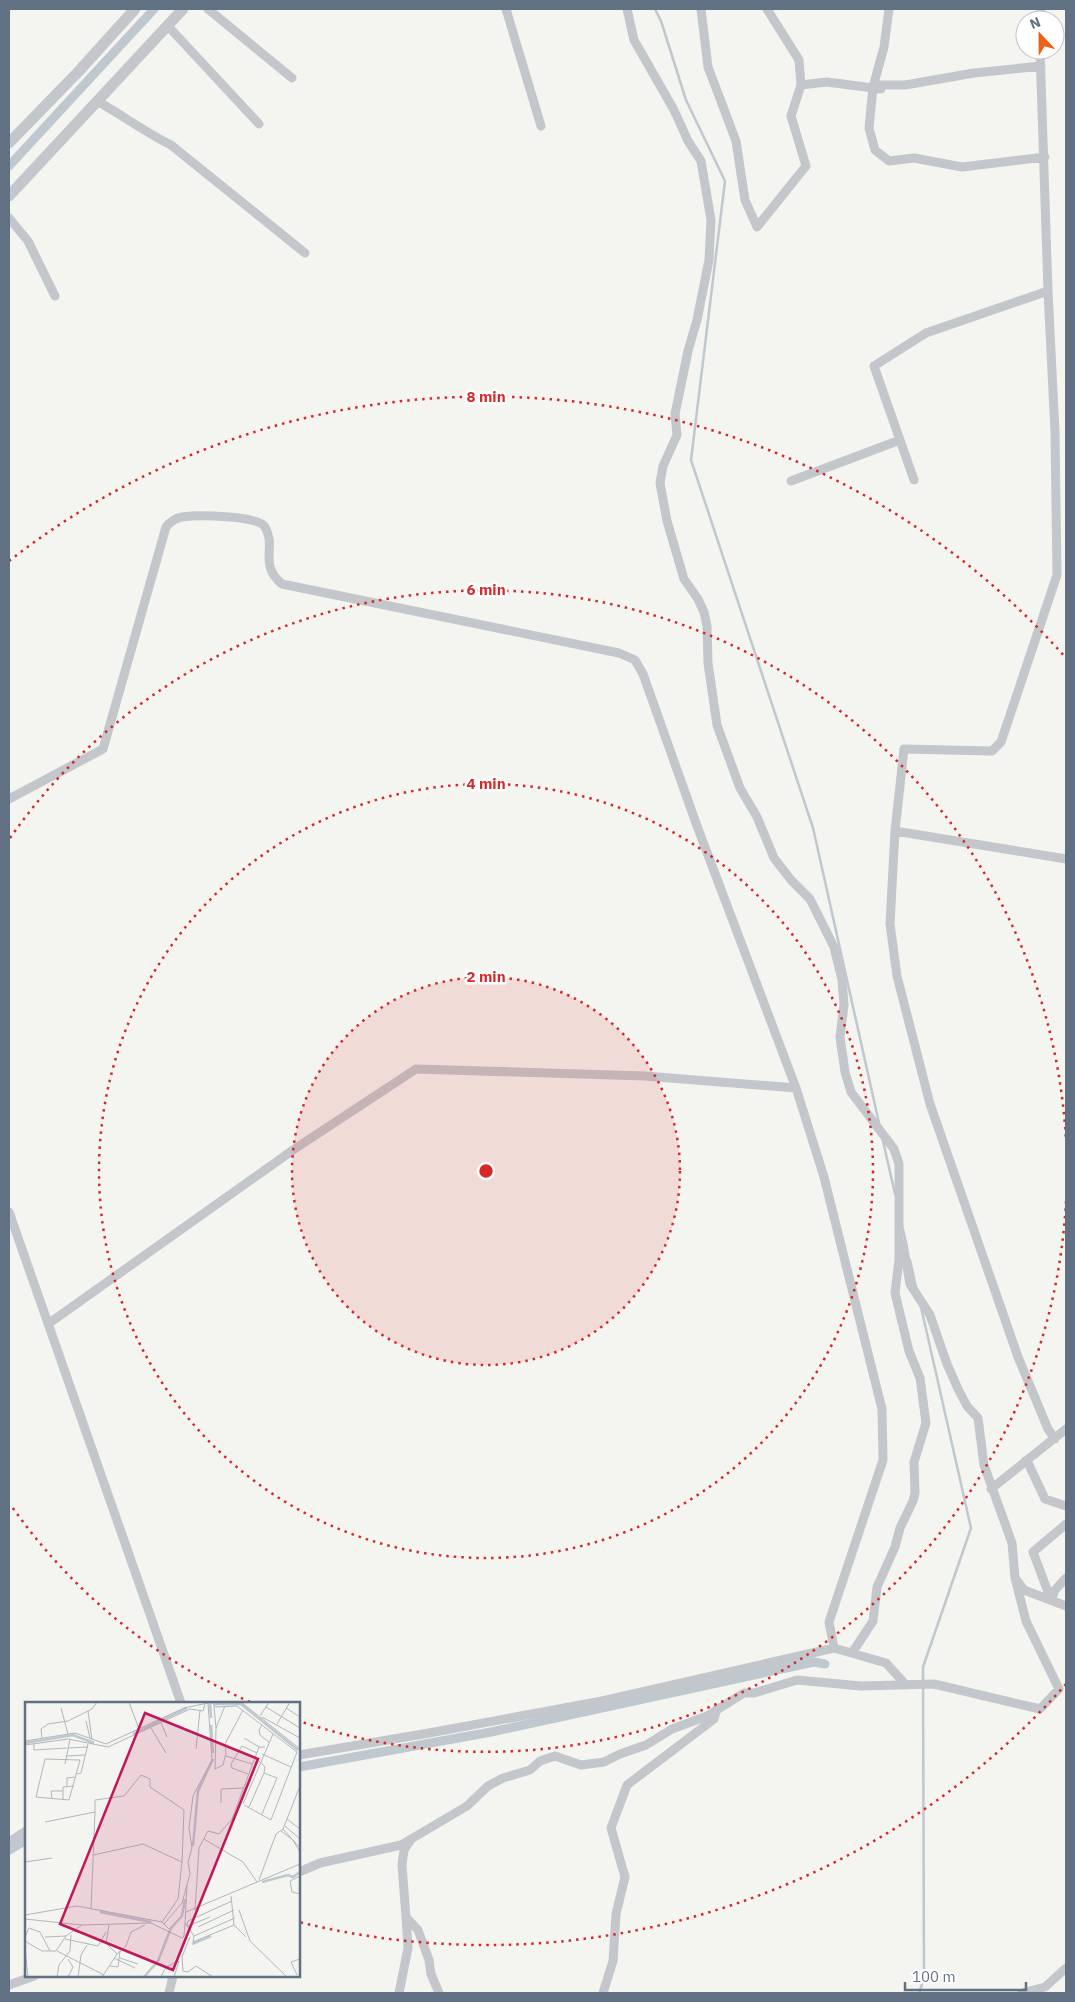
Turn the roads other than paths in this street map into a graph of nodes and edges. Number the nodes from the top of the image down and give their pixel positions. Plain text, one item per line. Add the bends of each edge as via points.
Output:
1 (135, 9) edge
2 (183, 9) edge
3 (208, 9) edge
4 (506, 9) edge
5 (627, 9) edge
6 (701, 9) edge
7 (767, 9) edge
8 (889, 9) edge
9 (167, 25) junction
10 (1041, 60) edge
11 (1041, 66) junction
12 (292, 78) dead end
13 (802, 85) junction
14 (873, 88) junction
15 (97, 101) junction
16 (259, 124) dead end
17 (542, 126) dead end
18 (9, 143) edge
19 (1045, 157) junction
20 (9, 196) edge
21 (9, 218) edge
22 (305, 253) dead end
23 (1048, 291) junction
24 (55, 296) dead end
25 (900, 440) junction
26 (914, 480) dead end
27 (791, 481) dead end
28 (9, 799) edge
29 (896, 831) junction
30 (1066, 859) edge
31 (796, 1088) junction
32 (9, 1212) edge
33 (899, 1232) junction
34 (48, 1324) junction
35 (1066, 1429) edge
36 (1055, 1439) junction
37 (1025, 1461) junction
38 (991, 1489) junction
39 (1066, 1506) edge
40 (1066, 1524) edge
41 (1015, 1578) junction
42 (1066, 1578) edge
43 (1051, 1600) junction
44 (1066, 1606) edge
45 (834, 1648) junction
46 (852, 1653) junction
47 (906, 1685) junction
48 (181, 1702) edge
49 (717, 1709) junction
50 (300, 1755) edge
51 (25, 1832) edge
52 (410, 1841) junction
53 (9, 1842) edge
54 (300, 1872) edge
55 (406, 1916) junction
56 (1066, 1968) edge
57 (31, 1977) edge
58 (173, 1977) edge
59 (9, 1985) edge
60 (169, 1993) edge
61 (399, 1993) edge
62 (439, 1993) edge
63 (603, 1993) edge
64 (1022, 1993) edge

1 - 18 street
2 - 9 street
3 - 12 street
4 - 17 street
5 - 33 street via 634,40 701,161 711,220 710,260 676,414 677,435 663,466 660,483 667,521 684,579 704,612 718,724 740,788 757,817 774,858 810,899 834,947 842,980 844,1004 840,1037 845,1072 851,1092 894,1149 900,1164
6 - 13 street via 708,67 736,141 745,200 757,227 806,166 791,116
7 - 13 street via 799,60
8 - 14 street via 884,47
9 - 15 street
9 - 16 street
10 - 11 street
11 - 14 street
11 - 19 street
13 - 14 street via 827,82
14 - 19 street via 869,128 874,150 889,161 914,158 962,167
15 - 20 street
15 - 22 street via 171,145
19 - 23 street
21 - 24 street via 28,241
23 - 25 street via 926,333 874,366
23 - 29 street via 1058,575 1001,742 992,751 904,749
25 - 26 street
25 - 27 street
28 - 31 street via 103,749 166,527 172,520 183,517 244,518 264,526 268,534 273,576 282,584 618,653 635,660 643,674
29 - 30 street
29 - 36 street via 890,924 897,976 930,1104 1018,1358
31 - 34 street via 645,1076 416,1069 293,1150
31 - 45 street via 826,1186 882,1409 883,1460 829,1622
32 - 34 street
33 - 38 street via 910,1284 930,1315 958,1389 978,1418 984,1465
33 - 46 street via 895,1292 909,1351 920,1378 926,1423 914,1462 913,1502 877,1587 873,1621
34 - 48 street
35 - 36 street
36 - 37 street
37 - 38 street
37 - 39 street via 1045,1498
38 - 41 street via 1012,1543
40 - 43 street via 1033,1552
41 - 43 street via 1024,1590
41 - 47 street via 1026,1621 1059,1689 1040,1709 934,1684
42 - 43 street
43 - 44 street
45 - 46 street
45 - 50 street via 582,1705
46 - 47 street via 886,1663
47 - 49 street via 861,1686 797,1680 744,1693
49 - 52 street via 604,1762 581,1765 556,1756 540,1761 530,1770 488,1786 467,1806
49 - 63 street via 714,1719 627,1786 611,1828 625,1877 616,1914 613,1961
51 - 53 street
52 - 54 street via 320,1863
52 - 55 street via 404,1850 402,1865
55 - 61 street via 408,1948
55 - 62 street via 418,1930
56 - 64 street via 1046,1987
57 - 59 street
58 - 60 street

